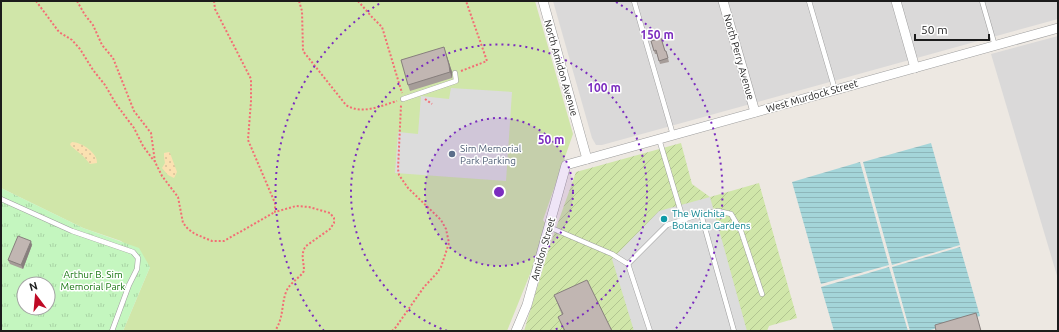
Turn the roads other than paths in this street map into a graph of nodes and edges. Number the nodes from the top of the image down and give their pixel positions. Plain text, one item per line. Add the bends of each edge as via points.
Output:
1 (542, 1) edge
2 (634, 1) edge
3 (723, 1) edge
4 (809, 1) edge
5 (896, 1) edge
6 (982, 1) edge
7 (1058, 28) edge
8 (995, 46) junction
9 (915, 68) junction
10 (455, 73) road end
11 (835, 90) junction
12 (403, 99) road end
13 (755, 112) junction
14 (673, 135) junction
15 (659, 139) junction
16 (587, 159) junction
17 (566, 165) joint
18 (1, 199) edge
19 (701, 214) junction
20 (683, 219) junction
21 (549, 227) junction
22 (628, 264) junction
23 (762, 294) dead end
24 (112, 331) edge
25 (516, 331) edge
26 (650, 331) edge
27 (734, 331) edge

1 - 16 street, North Amidon Avenue
2 - 14 lane
3 - 13 street, North Perry Avenue
4 - 11 lane
5 - 9 street
6 - 8 lane
7 - 8 street, West Murdock Street
8 - 9 street, West Murdock Street
9 - 11 street, West Murdock Street
10 - 12 lane via 456,81
11 - 13 street, West Murdock Street
13 - 14 street, West Murdock Street
14 - 15 street, West Murdock Street
15 - 16 street, West Murdock Street
15 - 20 lane
16 - 17 street, West Murdock Street
17 - 21 street, Amidon Street
18 - 24 lane via 72,231 133,252 138,258 137,269
19 - 20 lane
19 - 23 lane via 718,211 731,214 741,231
19 - 27 lane
20 - 22 lane via 666,224
21 - 22 lane via 612,254
21 - 25 street, Amidon Street via 527,305
22 - 26 lane

